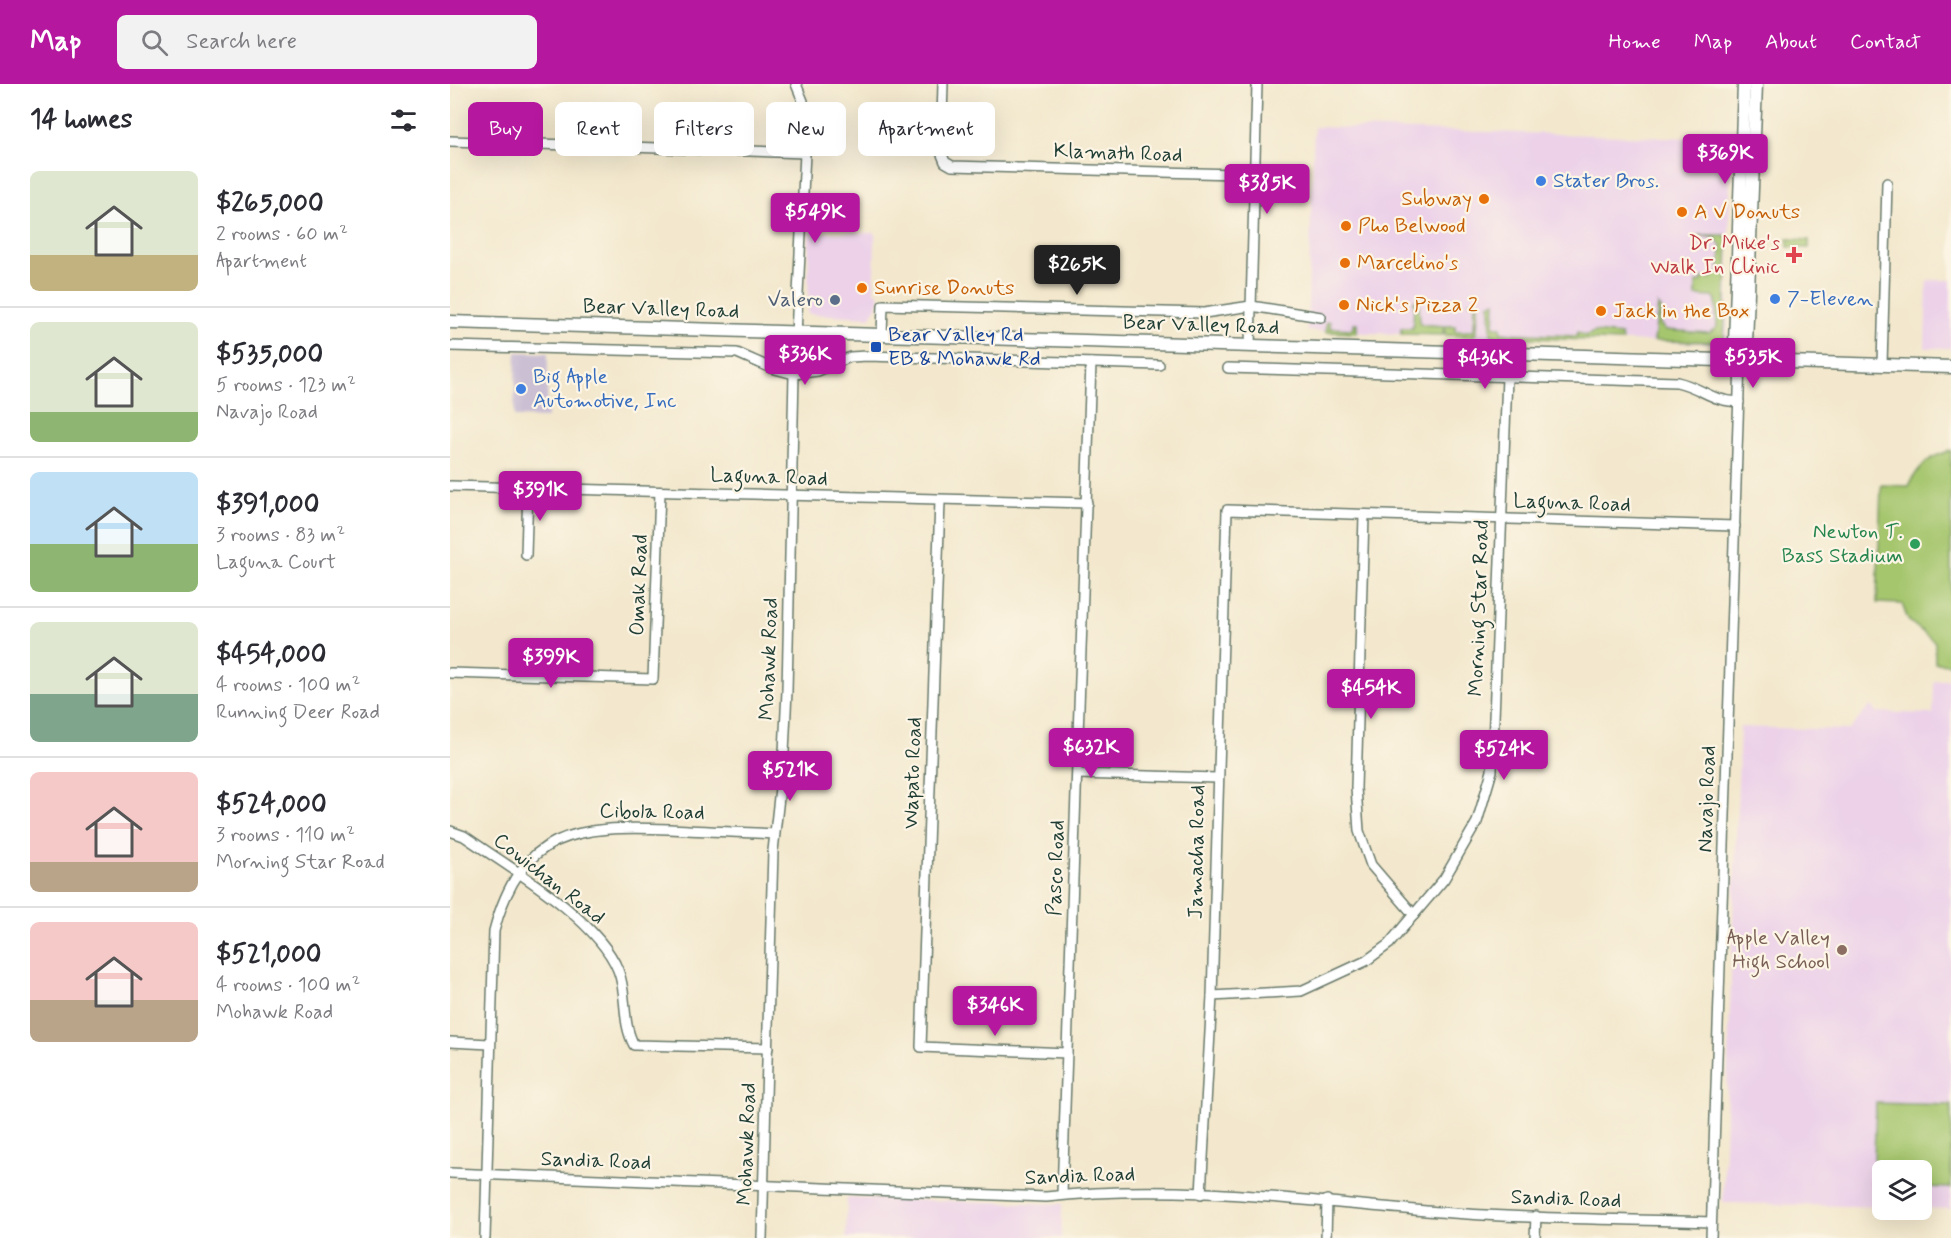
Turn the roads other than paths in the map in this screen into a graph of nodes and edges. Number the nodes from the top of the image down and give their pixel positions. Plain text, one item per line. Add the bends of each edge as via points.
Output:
1 (796, 84) edge
2 (944, 84) edge
3 (1257, 84) edge
4 (1744, 84) edge
5 (1756, 84) edge
6 (803, 102) edge
7 (450, 141) edge
8 (766, 152) edge
9 (805, 156) edge
10 (1254, 175) junction
11 (1302, 176) dead end
12 (1887, 183) dead end
13 (1251, 306) junction
14 (1321, 317) dead end
15 (450, 322) edge
16 (798, 333) junction
17 (882, 335) junction
18 (450, 346) edge
19 (1250, 346) junction
20 (1740, 362) junction
21 (1091, 363) junction
22 (1159, 365) dead end
23 (1882, 365) junction
24 (1951, 367) edge
25 (1228, 368) dead end
26 (794, 374) junction
27 (1507, 377) junction
28 (1739, 402) junction
29 (450, 486) edge
30 (528, 488) junction
31 (660, 492) junction
32 (792, 496) junction
33 (940, 501) junction
34 (1087, 503) junction
35 (1227, 510) joint
36 (1364, 516) junction
37 (1500, 519) junction
38 (1735, 526) junction
39 (526, 555) dead end
40 (450, 673) edge
41 (1078, 774) junction
42 (1217, 778) junction
43 (450, 831) edge
44 (774, 834) junction
45 (517, 873) junction
46 (1414, 915) junction
47 (1212, 996) junction
48 (450, 1042) edge
49 (490, 1044) junction
50 (768, 1048) junction
51 (1067, 1053) junction
52 (450, 1173) edge
53 (487, 1175) junction
54 (764, 1185) junction
55 (1062, 1194) junction
56 (1201, 1194) junction
57 (1327, 1200) junction
58 (1536, 1216) junction
59 (1711, 1222) junction
60 (485, 1238) edge
61 (762, 1238) edge
62 (1326, 1238) edge
63 (1535, 1238) edge
64 (1711, 1238) edge

1 - 6 street, Mohawk Road
2 - 10 street, Klamath Road via 941,152 945,162 952,166
3 - 10 street
4 - 20 main road, Navajo Road via 1735,343
5 - 20 main road, Navajo Road via 1746,344
7 - 8 street
9 - 16 street, Mohawk Road
10 - 11 street, Klamath Road
10 - 13 street
12 - 23 street
13 - 14 street
13 - 17 street via 1204,313 883,305
13 - 19 street
15 - 16 main road, Bear Valley Road
16 - 17 main road, Bear Valley Road
16 - 26 street, Mohawk Road
17 - 19 main road, Bear Valley Road
18 - 26 street via 737,353
19 - 20 main road, Bear Valley Road
20 - 23 main road, Bear Valley Road
20 - 28 street, Navajo Road
21 - 22 street
21 - 26 street via 867,356 850,357 818,371
21 - 34 street, Pasco Road
23 - 24 main road, Bear Valley Road
25 - 27 street
26 - 32 street, Mohawk Road
27 - 28 street via 1677,382 1714,399
27 - 37 street, Morning Star Road
28 - 38 street, Navajo Road
29 - 30 street, Laguna Road
30 - 31 street, Laguna Road
30 - 39 street
31 - 32 street, Laguna Road
31 - 40 street, Omak Road via 653,679
32 - 33 street, Laguna Road
32 - 44 street, Mohawk Road via 784,752
33 - 34 street, Laguna Road
33 - 51 street, Wapato Road via 921,1047
34 - 41 street, Pasco Road
35 - 36 street, Laguna Road
35 - 42 street, Jamacha Road
36 - 37 street, Laguna Road
36 - 46 street via 1356,788 1359,831 1371,865
37 - 38 street, Laguna Road
37 - 46 street, Morning Star Road via 1492,771 1477,822 1444,879
38 - 59 street, Navajo Road
41 - 42 street
41 - 51 street, Pasco Road
42 - 47 street, Jamacha Road
43 - 45 street, Cowichan Road via 465,836
44 - 45 street, Cibola Road via 624,827 587,830 548,844
44 - 50 street, Mohawk Road
45 - 49 street, Cibola Road via 502,900 494,931
45 - 50 street, Cowichan Road via 590,927 618,968 626,993 627,1034 634,1045
46 - 47 street, Morning Star Road via 1389,944 1365,961 1301,991
47 - 56 street, Jamacha Road
48 - 49 street
49 - 53 street, Cibola Road
50 - 54 street, Mohawk Road
51 - 55 street, Pasco Road
52 - 53 street, Sandia Road
53 - 54 street, Sandia Road
53 - 60 street, Cibola Road
54 - 55 street, Sandia Road via 1046,1197
54 - 61 street, Mohawk Road
55 - 56 street, Sandia Road
56 - 57 street, Sandia Road
57 - 58 street, Sandia Road via 1426,1211
57 - 62 street
58 - 59 street, Sandia Road
58 - 63 street
59 - 64 street, Navajo Road

